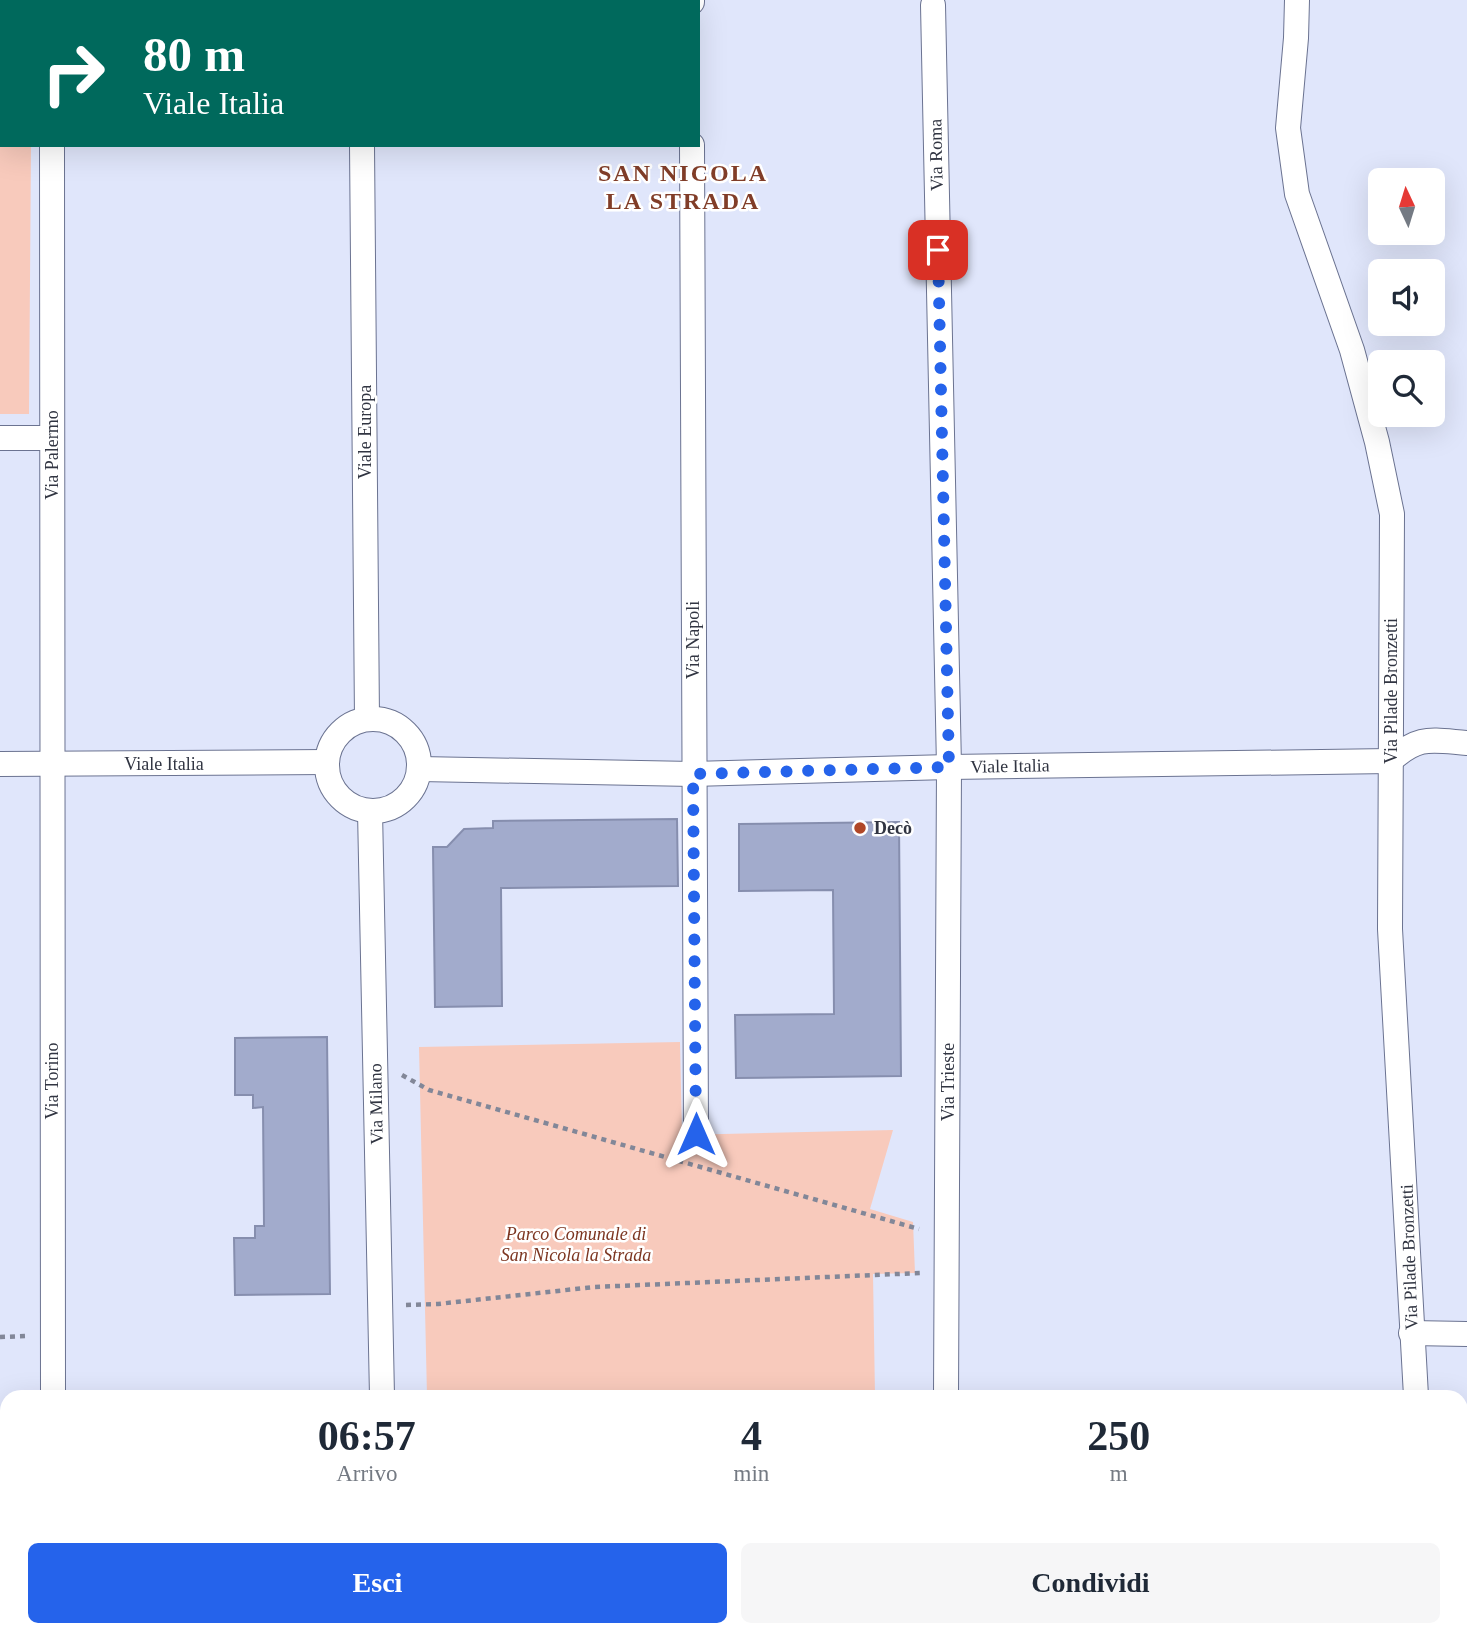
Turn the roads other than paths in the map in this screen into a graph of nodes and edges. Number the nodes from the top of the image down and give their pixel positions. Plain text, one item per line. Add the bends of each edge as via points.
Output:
1 (1297, 0) edge
2 (933, 5) dead end
3 (52, 147) edge
4 (362, 147) edge
5 (692, 147) edge
6 (0, 438) edge
7 (52, 438) junction
8 (367, 719) junction
9 (1467, 743) edge
10 (1390, 761) junction
11 (327, 762) junction
12 (0, 764) edge
13 (51, 765) junction
14 (949, 767) junction
15 (420, 769) junction
16 (693, 774) junction
17 (370, 811) junction
18 (696, 1134) dead end
19 (1411, 1334) junction
20 (1467, 1334) edge
21 (53, 1390) edge
22 (382, 1390) edge
23 (946, 1390) edge
24 (1416, 1390) edge

1 - 10 street, Via Pilade Bronzetti via 1288,128 1297,194 1352,350 1392,514
2 - 14 street, Via Roma
3 - 7 street, Via Palermo
4 - 8 street, Viale Europa
5 - 16 street, Via Napoli
6 - 7 street
7 - 13 street, Via Palermo
8 - 11 street via 339,734
8 - 15 street via 394,724 406,732 419,756
9 - 10 street via 1435,740 1409,744
10 - 14 street, Viale Italia
10 - 19 street, Via Pilade Bronzetti via 1390,929
11 - 13 street, Viale Italia
11 - 17 street via 334,790 344,801
12 - 13 street, Viale Italia
13 - 21 street, Via Torino
14 - 16 street, Viale Italia
14 - 23 street, Via Trieste
15 - 16 street, Viale Italia
15 - 17 street via 416,783 397,805
16 - 18 street, Via Napoli
17 - 22 street, Via Milano
19 - 20 street
19 - 24 street, Via Pilade Bronzetti

